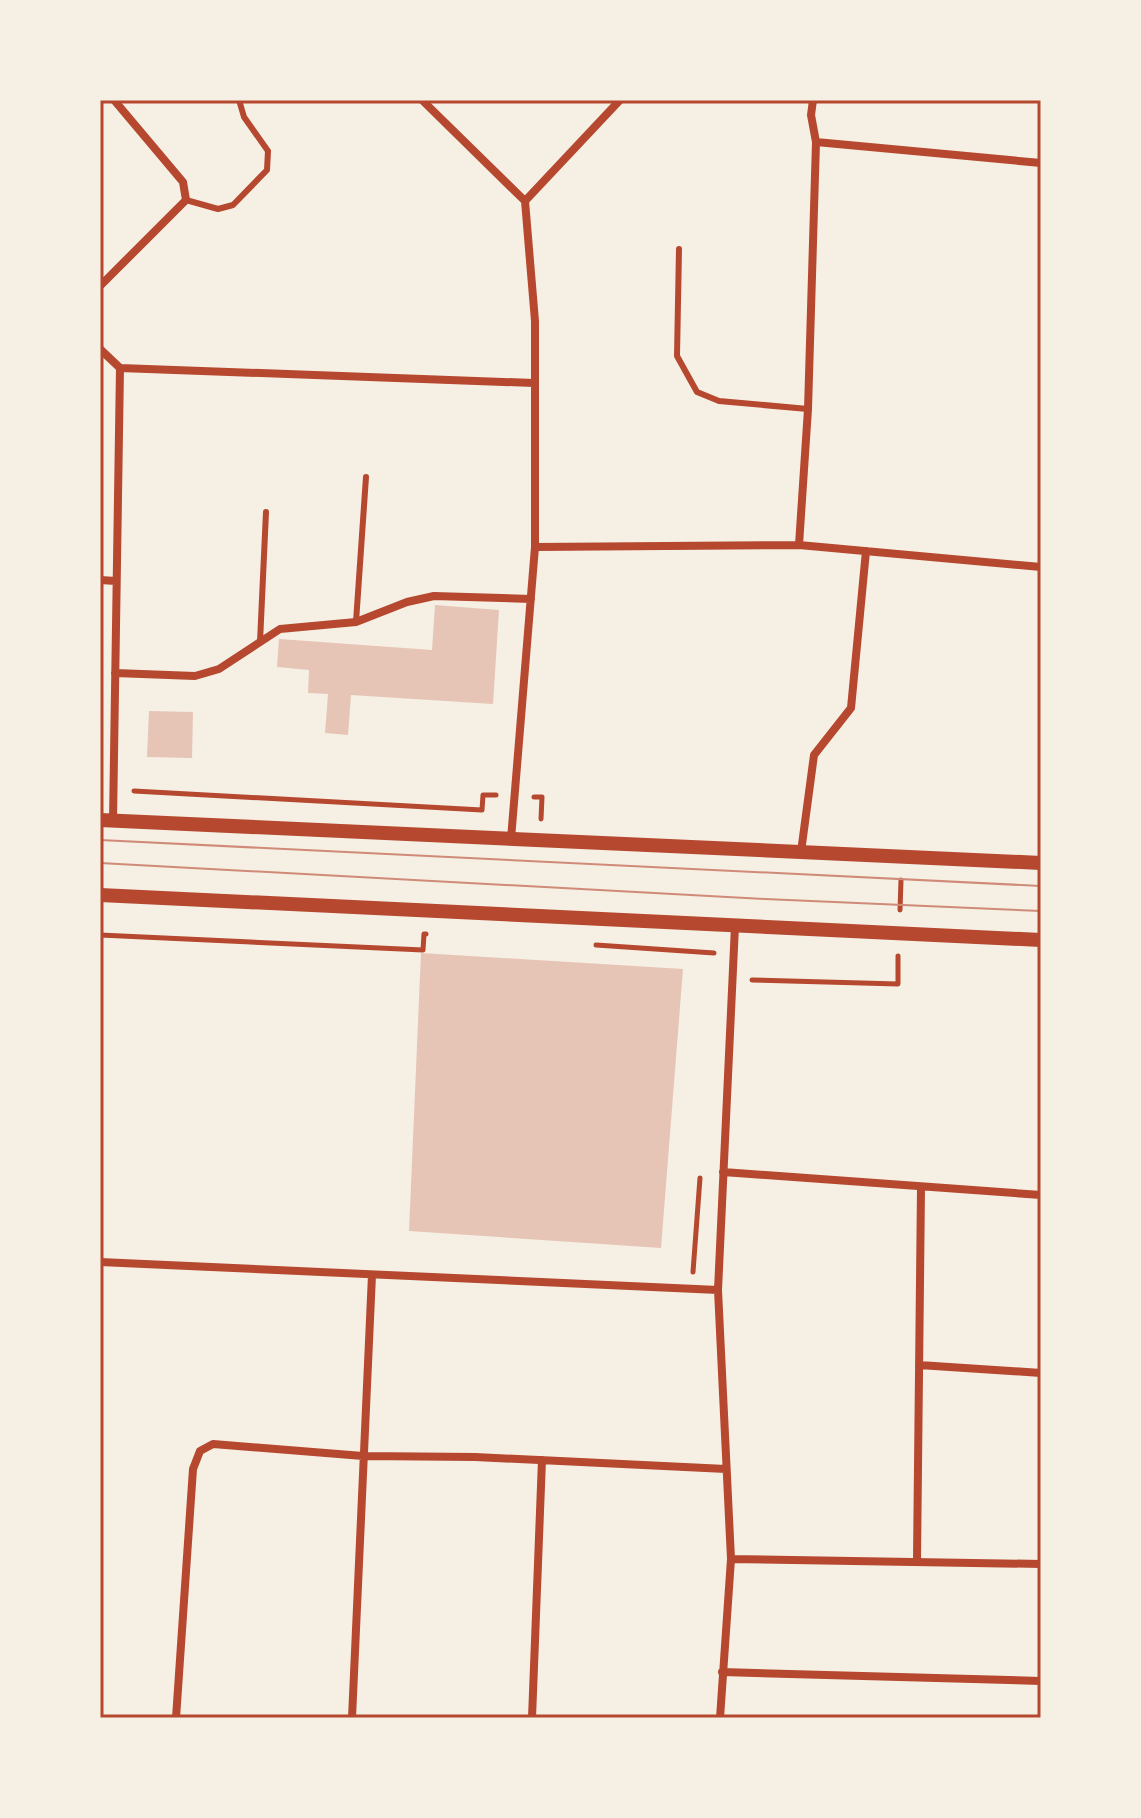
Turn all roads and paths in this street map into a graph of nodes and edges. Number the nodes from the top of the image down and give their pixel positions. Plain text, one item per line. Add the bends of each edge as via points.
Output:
1 (114, 100) edge
2 (239, 100) edge
3 (422, 100) edge
4 (620, 100) edge
5 (813, 100) edge
6 (816, 142) junction
7 (1041, 163) edge
8 (186, 200) junction
9 (525, 201) junction
10 (679, 249) dead end
11 (100, 286) edge
12 (100, 349) edge
13 (120, 368) junction
14 (534, 383) junction
15 (808, 409) junction
16 (366, 477) dead end
17 (266, 512) dead end
18 (799, 545) junction
19 (535, 547) junction
20 (866, 551) junction
21 (1041, 567) edge
22 (100, 580) edge
23 (116, 581) junction
24 (531, 599) junction
25 (356, 622) junction
26 (260, 642) junction
27 (115, 673) junction
28 (106, 821) edge
29 (511, 840) junction
30 (801, 852) junction
31 (1041, 863) edge
32 (100, 895) edge
33 (735, 926) junction
34 (100, 935) edge
35 (440, 935) dead end
36 (1041, 940) edge
37 (592, 945) dead end
38 (714, 966) dead end
39 (701, 1165) dead end
40 (723, 1172) junction
41 (921, 1188) junction
42 (1041, 1195) edge
43 (100, 1262) edge
44 (372, 1275) junction
45 (692, 1289) junction
46 (718, 1290) junction
47 (919, 1365) junction
48 (1041, 1373) edge
49 (363, 1456) junction
50 (542, 1460) junction
51 (726, 1469) junction
52 (731, 1559) junction
53 (917, 1560) junction
54 (1041, 1564) edge
55 (722, 1672) junction
56 (1041, 1681) edge
57 (176, 1718) edge
58 (352, 1718) edge
59 (532, 1718) edge
60 (720, 1718) edge

1 - 8 street via 183,182
2 - 8 lane via 244,117 268,151 267,170 233,205 218,209
3 - 9 street
4 - 9 street
5 - 6 street
6 - 7 street
6 - 15 street
8 - 11 street
9 - 14 street
10 - 15 lane via 677,356 697,392 719,401
12 - 13 street
13 - 14 street
13 - 23 street
14 - 19 street
15 - 18 street
16 - 25 lane
17 - 26 lane
18 - 19 street
18 - 20 street
19 - 24 street
20 - 21 street
20 - 30 street via 851,708 814,755
22 - 23 street
23 - 27 street
24 - 25 street via 434,596
24 - 29 street
25 - 26 street via 280,629
26 - 27 street via 219,669 195,676
27 - 28 street
28 - 29 street
29 - 30 street
30 - 31 street
32 - 33 street
33 - 36 street
33 - 40 street
34 - 35 path via 423,950 424,934
37 - 38 path via 714,953
39 - 45 path
40 - 41 street
40 - 46 street
41 - 42 street
41 - 47 street
43 - 44 street
44 - 45 street
44 - 49 street
45 - 46 street
46 - 51 street
47 - 48 street
47 - 53 street
49 - 50 street
49 - 57 street via 213,1444 200,1451 193,1469
49 - 58 street
50 - 51 street
50 - 59 street
51 - 52 street
52 - 53 street
52 - 55 street
53 - 54 street
55 - 56 street
55 - 60 street

